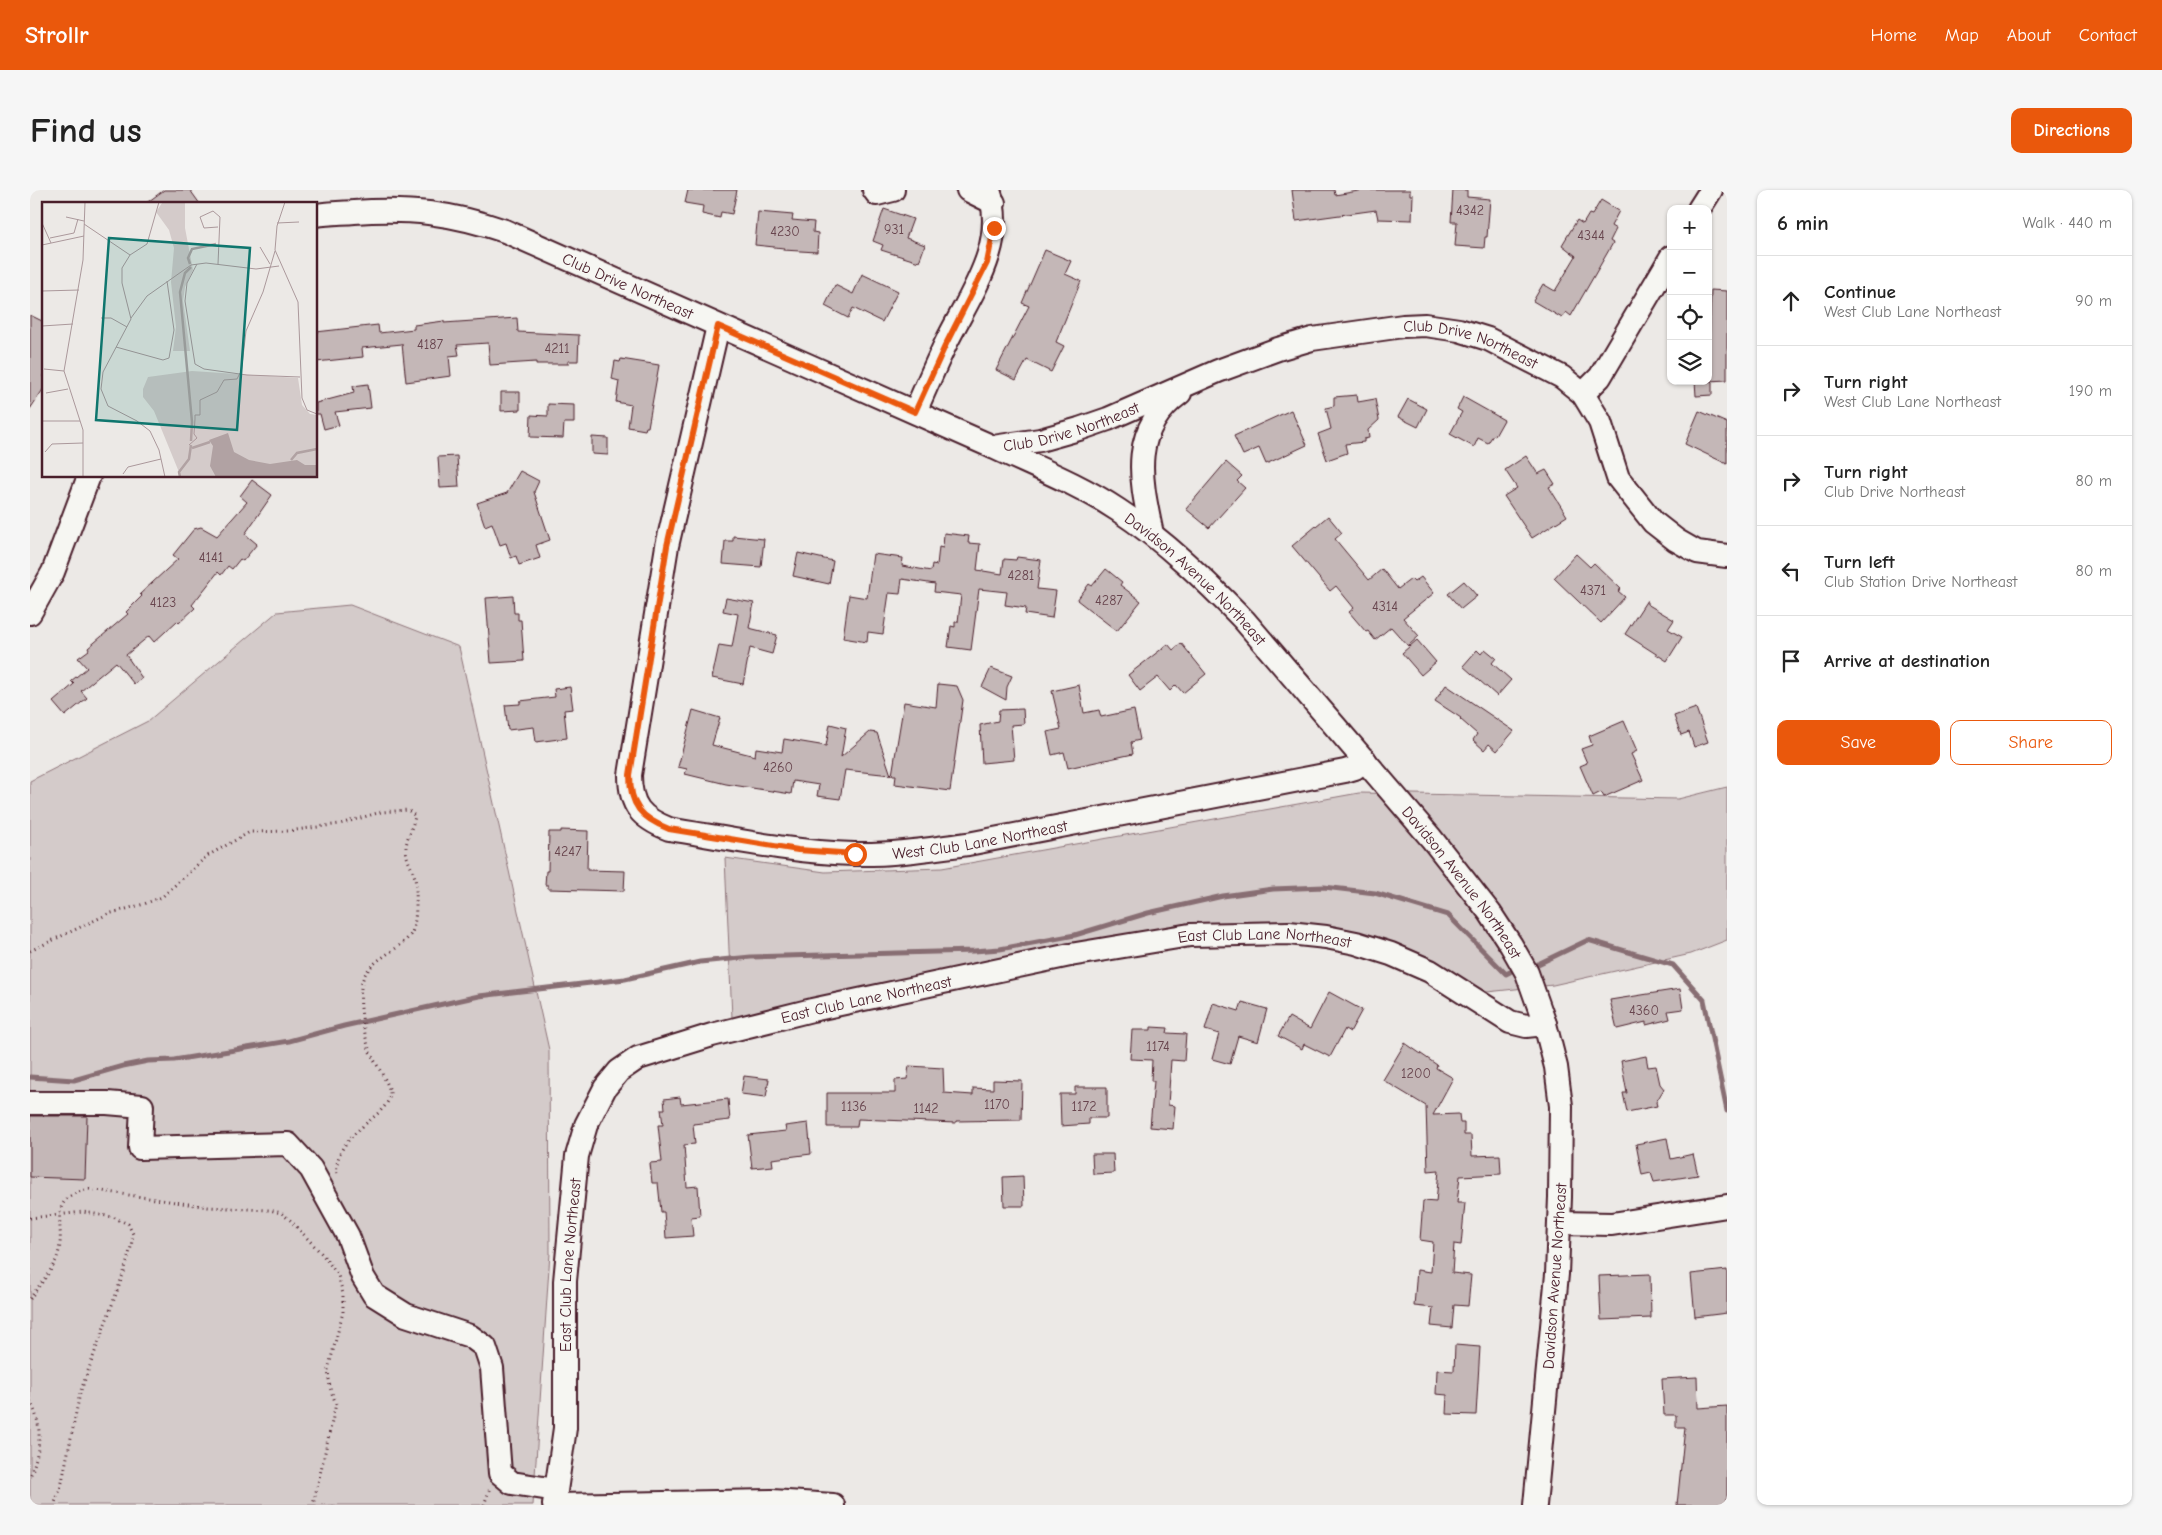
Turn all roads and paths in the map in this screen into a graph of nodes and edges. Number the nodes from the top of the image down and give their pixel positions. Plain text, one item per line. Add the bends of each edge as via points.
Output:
1 (874, 190) edge
2 (893, 190) edge
3 (968, 190) edge
4 (1711, 190) edge
5 (992, 196) edge
6 (1702, 205) edge
7 (318, 215) edge
8 (1667, 263) edge
9 (718, 326) junction
10 (1198, 381) junction
11 (1583, 394) junction
12 (915, 412) junction
13 (993, 447) junction
14 (88, 478) edge
15 (1152, 534) junction
16 (1727, 556) edge
17 (30, 613) edge
18 (1365, 760) junction
19 (30, 951) edge
20 (1545, 1024) junction
21 (30, 1103) edge
22 (338, 1177) dead end
23 (1727, 1206) edge
24 (61, 1214) junction
25 (30, 1218) edge
26 (1559, 1223) junction
27 (30, 1299) edge
28 (30, 1401) edge
29 (30, 1477) edge
30 (556, 1500) edge
31 (54, 1505) edge
32 (312, 1505) edge
33 (833, 1505) edge
34 (1535, 1505) edge

1 - 2 street via 878,194
3 - 5 street
4 - 6 street
5 - 12 street via 994,228 987,263
7 - 9 street, Club Drive Northeast via 393,209 447,214 476,221
8 - 11 street via 1600,377
9 - 12 street, Club Drive Northeast
9 - 18 street, West Club Lane Northeast via 667,546 630,775 634,802 651,822 669,829 798,850 855,854 913,852 1345,771
10 - 11 street, Club Drive Northeast via 1226,368 1312,339 1425,325 1488,339 1562,377
10 - 13 street, Club Drive Northeast via 1079,429 1040,440
10 - 15 street via 1164,407 1144,443 1141,479
11 - 16 street, Club Drive Northeast via 1600,422 1618,478 1653,522 1697,552
12 - 13 street, Club Drive Northeast
13 - 15 street, Davidson Avenue Northeast via 1082,488
14 - 17 street via 53,572
15 - 18 street, Davidson Avenue Northeast via 1244,620
18 - 20 street, Davidson Avenue Northeast via 1490,913 1527,973
19 - 22 path via 108,914 162,897 207,856 250,832 340,824 381,812 408,810 415,816 406,846 407,860 415,878 413,932 402,946 371,966 364,974 361,987 370,1051 390,1092 387,1102 343,1145 336,1167
20 - 26 street, Davidson Avenue Northeast via 1556,1067 1561,1106
20 - 30 street, East Club Lane Northeast via 1526,1026 1510,1022 1430,971 1356,943 1290,933 1190,935 1070,955 812,1010 638,1058 619,1071 605,1088 586,1125 577,1156 564,1281 565,1428
21 - 30 street via 142,1106 140,1148 288,1144 311,1169 348,1236 363,1277 374,1295 406,1315 470,1336 485,1347 492,1368 500,1473 512,1483
23 - 26 street via 1612,1224
24 - 25 path
24 - 27 path via 55,1261
24 - 31 path via 83,1212 113,1217 128,1224 132,1247 80,1393 61,1487
24 - 32 path via 66,1197 89,1189 208,1207 270,1210 290,1220 322,1254 338,1275 343,1312 328,1370 336,1404
26 - 34 street, Davidson Avenue Northeast
28 - 29 path via 38,1418 41,1438
30 - 33 street via 806,1502

